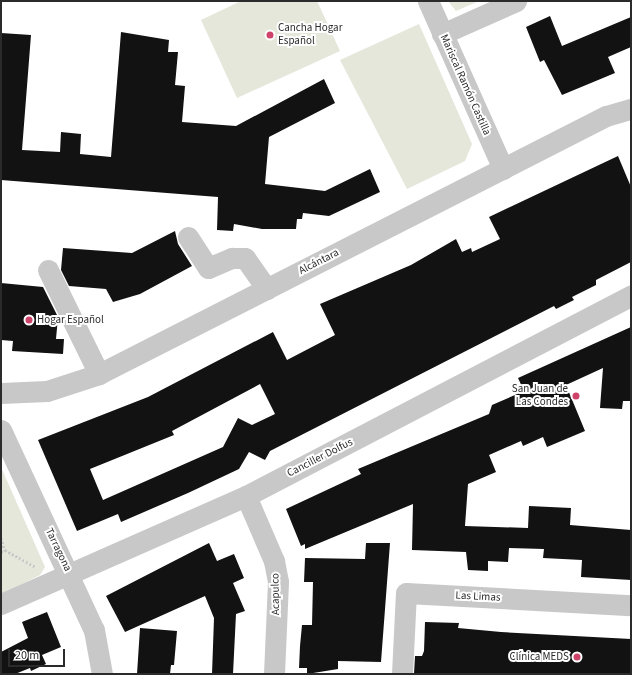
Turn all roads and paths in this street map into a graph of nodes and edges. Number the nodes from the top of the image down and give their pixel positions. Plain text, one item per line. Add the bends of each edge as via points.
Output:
1 (428, 1) edge
2 (516, 1) edge
3 (442, 34) junction
4 (631, 108) edge
5 (503, 169) junction
6 (188, 237) dead end
7 (48, 270) dead end
8 (267, 289) junction
9 (631, 296) edge
10 (99, 374) junction
11 (1, 393) edge
12 (1, 430) edge
13 (246, 496) junction
14 (1, 538) edge
15 (5, 550) junction
16 (1, 552) edge
17 (44, 570) dead end
18 (70, 576) junction
19 (1, 604) edge
20 (631, 605) edge
21 (102, 674) edge
22 (274, 674) edge
23 (402, 674) edge

1 - 3 street, Mariscal Ramón Castilla
2 - 3 street
3 - 5 street, Mariscal Ramón Castilla
4 - 5 street, Alcántara via 606,116
5 - 8 street, Alcántara
6 - 8 street via 208,268 232,258 244,258
7 - 10 street
8 - 10 street, Alcántara
9 - 13 street, Canciller Dolfus
10 - 11 street, Alcántara via 47,391
12 - 18 street, Tarragona
13 - 18 street, Canciller Dolfus
13 - 22 street, Acapulco via 274,561 278,582
14 - 15 path
15 - 16 path
15 - 17 path
18 - 19 street, Canciller Dolfus
18 - 21 street, Tarragona via 98,642
20 - 23 street, Las Limas via 406,593

